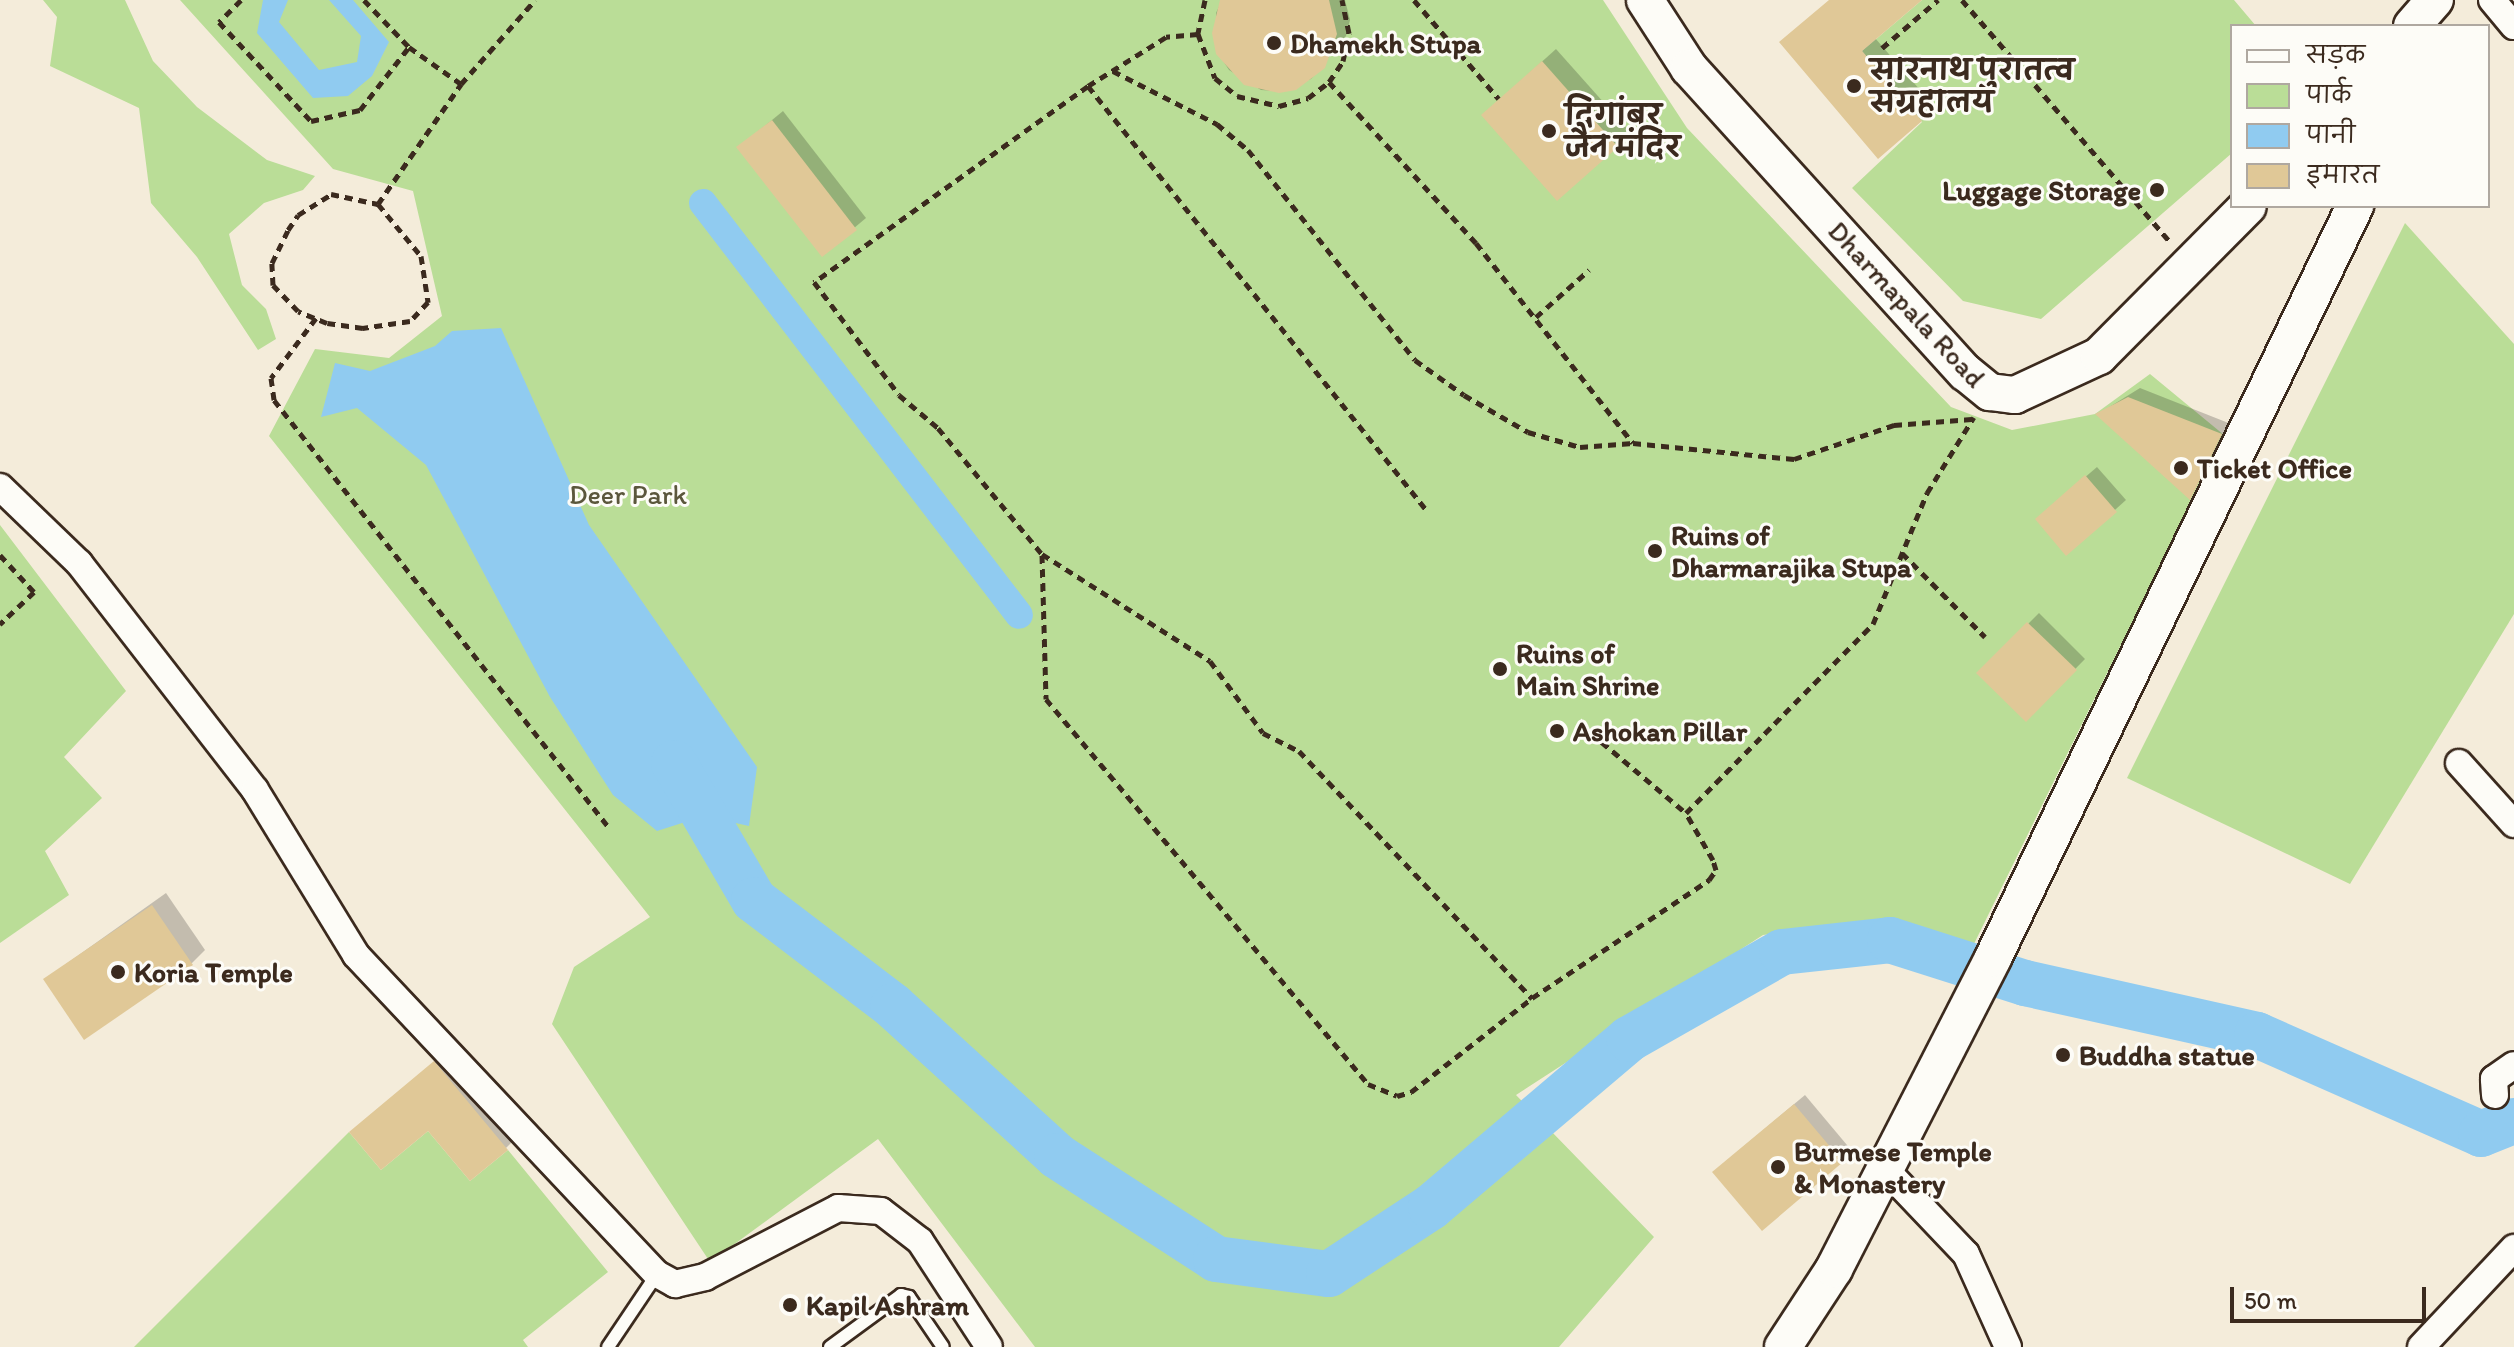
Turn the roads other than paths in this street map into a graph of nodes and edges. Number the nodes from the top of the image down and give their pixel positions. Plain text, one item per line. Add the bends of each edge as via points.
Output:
1 (1645, 0) edge
2 (2435, 0) edge
3 (2455, 0) edge
4 (2492, 0) edge
5 (2414, 24) edge
6 (2443, 24) edge
7 (2514, 26) edge
8 (2246, 208) edge
9 (2354, 208) edge
10 (0, 487) edge
11 (2459, 763) dead end
12 (2514, 824) edge
13 (2514, 1065) edge
14 (2495, 1095) dead end
15 (1885, 1169) junction
16 (2514, 1248) edge
17 (657, 1274) junction
18 (608, 1347) edge
19 (830, 1347) edge
20 (943, 1347) edge
21 (989, 1347) edge
22 (1783, 1347) edge
23 (2008, 1347) edge
24 (2421, 1347) edge

1 - 8 street, Dharmapala Road via 1689,68 1965,372 1982,406 2099,356
2 - 5 street
3 - 6 street
4 - 7 street
9 - 15 street via 1993,958
10 - 17 street via 79,563 255,790 356,955
11 - 12 street
13 - 14 street via 2494,1079
15 - 22 street via 1834,1269
15 - 23 street via 1966,1254
16 - 24 street
17 - 18 lane
17 - 21 street via 675,1284 705,1277 838,1208 881,1211 920,1241
19 - 20 lane via 901,1295 909,1297

